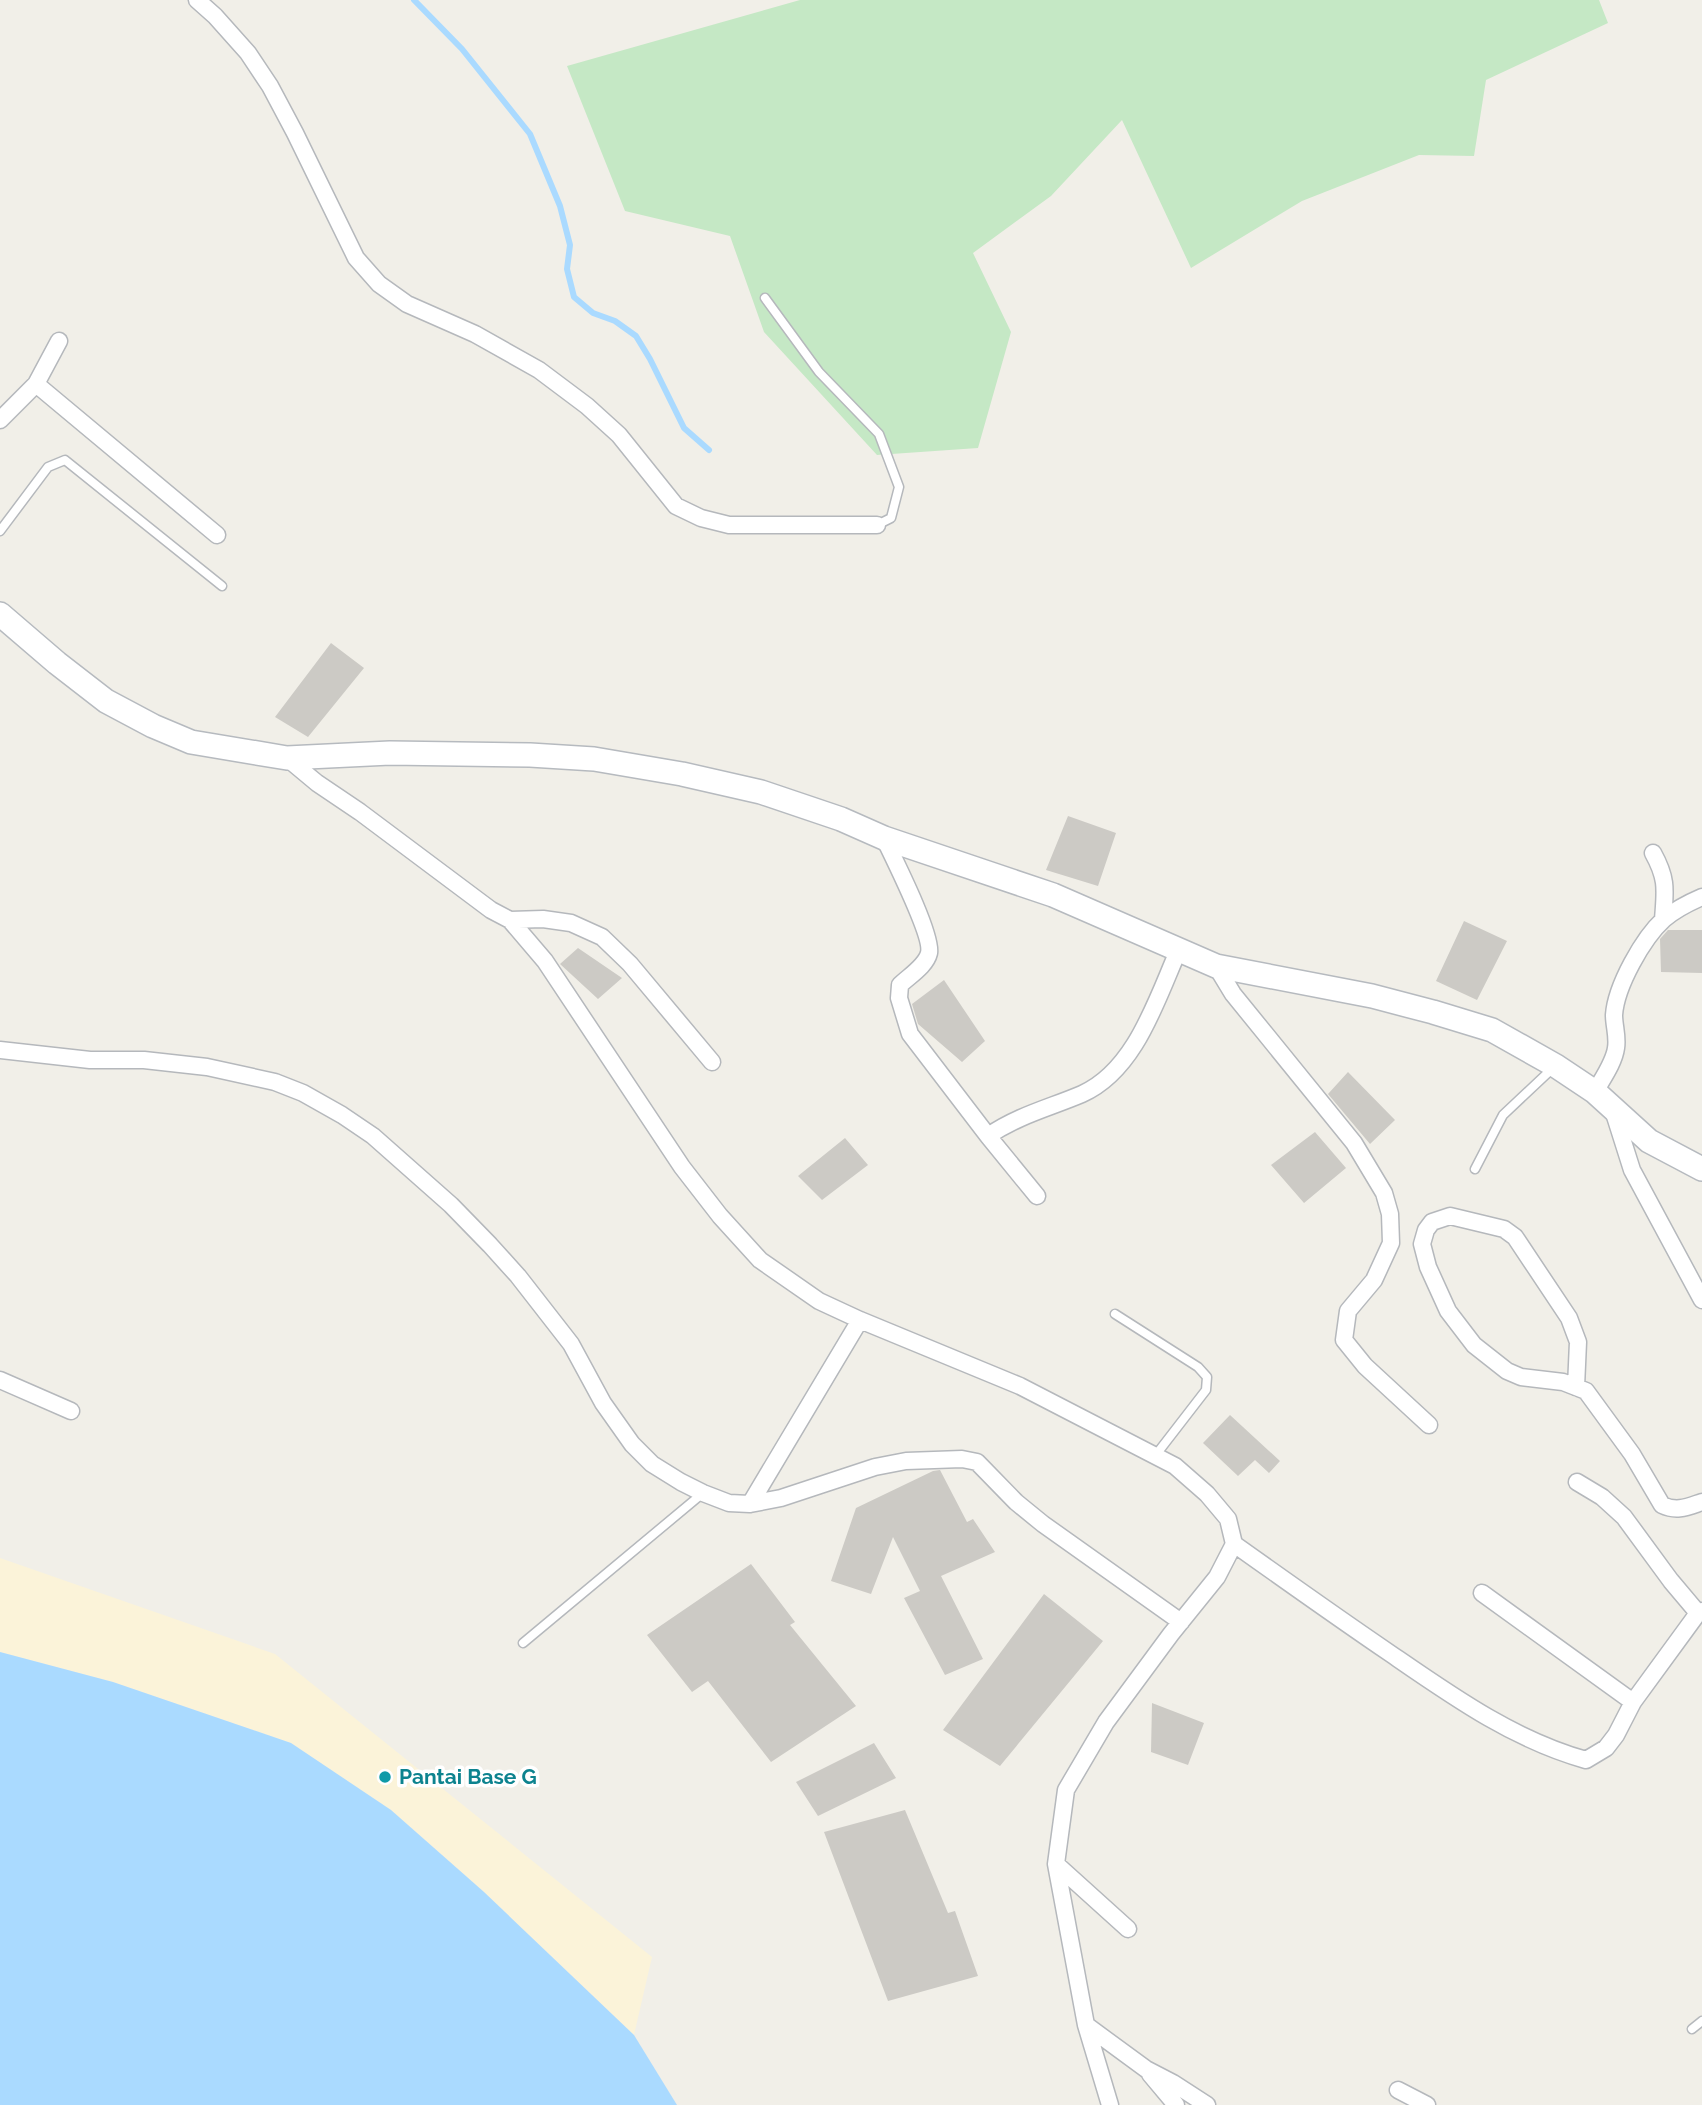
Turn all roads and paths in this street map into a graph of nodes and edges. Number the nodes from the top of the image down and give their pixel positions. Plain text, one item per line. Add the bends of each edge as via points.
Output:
1 (197, 0) edge
2 (765, 298) dead end
3 (59, 341) dead end
4 (36, 384) junction
5 (0, 420) edge
6 (877, 525) joint
7 (0, 531) edge
8 (217, 535) dead end
9 (222, 586) dead end
10 (0, 614) edge
11 (287, 758) junction
12 (884, 838) junction
13 (1653, 853) dead end
14 (1702, 897) edge
15 (510, 920) junction
16 (1662, 920) junction
17 (1179, 948) junction
18 (1216, 966) junction
19 (0, 1050) edge
20 (712, 1062) dead end
21 (1556, 1066) junction
22 (1595, 1092) junction
23 (1612, 1108) junction
24 (988, 1136) junction
25 (1475, 1169) dead end
26 (1702, 1169) edge
27 (1037, 1196) dead end
28 (1702, 1300) edge
29 (1115, 1314) dead end
30 (860, 1320) junction
31 (0, 1380) edge
32 (1576, 1387) junction
33 (71, 1411) dead end
34 (1429, 1425) dead end
35 (1155, 1455) junction
36 (1577, 1482) dead end
37 (702, 1493) junction
38 (1702, 1502) edge
39 (750, 1504) junction
40 (1234, 1544) junction
41 (1482, 1593) dead end
42 (1700, 1612) edge
43 (1181, 1622) junction
44 (523, 1643) dead end
45 (1633, 1702) junction
46 (1056, 1864) junction
47 (1128, 1929) dead end
48 (1702, 2021) edge
49 (1086, 2025) junction
50 (1692, 2029) dead end
51 (1146, 2070) junction
52 (1398, 2090) dead end
53 (1110, 2105) edge
54 (1175, 2105) edge
55 (1207, 2105) edge
56 (1427, 2105) edge

1 - 6 street via 248,53 270,86 356,258 379,284 407,304 475,334 539,370 620,435 677,506 701,518 729,525
2 - 6 lane via 819,372 879,434 899,487 891,518
3 - 4 street
4 - 5 street
4 - 8 street
7 - 9 lane via 48,467 65,460
10 - 11 street via 106,701 153,726 191,742
11 - 12 street via 390,753 594,759 761,792
11 - 15 street
12 - 17 street via 1053,895
12 - 24 street via 930,951 925,962 900,985 899,998 910,1034
13 - 16 street via 1663,871
14 - 16 street
15 - 20 street via 571,923 602,937
15 - 30 street via 545,961 682,1167 720,1216 760,1260 820,1301
16 - 22 street via 1625,980 1614,1015 1614,1056
17 - 18 street
17 - 24 street via 1136,1044 1117,1068 1084,1093 1008,1123
18 - 21 street via 1433,1012 1492,1031
18 - 34 street via 1233,994 1354,1143 1384,1193 1391,1243 1374,1280 1348,1311 1343,1340
19 - 37 street via 207,1067 275,1082 342,1115 373,1136 490,1245 571,1344 632,1444 652,1464
21 - 22 street
21 - 25 lane via 1503,1115
22 - 23 street
23 - 26 street via 1649,1141
23 - 28 street via 1632,1170
24 - 27 street
29 - 35 lane via 1207,1377 1206,1390
30 - 35 street via 1020,1386
30 - 39 street
31 - 33 street
32 - 32 street via 1521,1377 1474,1345 1448,1311 1428,1267 1422,1244 1432,1222 1450,1216 1504,1229 1515,1237 1569,1318 1578,1342
32 - 38 street via 1586,1391 1604,1415 1662,1505 1679,1509
35 - 40 street via 1207,1494 1228,1519
36 - 42 street via 1624,1517
37 - 39 street via 729,1503
37 - 44 lane
39 - 43 street via 906,1461 977,1462 1043,1524
40 - 43 street via 1217,1577
40 - 45 street via 1443,1690 1507,1729 1563,1754 1586,1760 1606,1748
41 - 45 street
42 - 45 street
43 - 46 street via 1106,1722 1066,1790
46 - 47 street
46 - 49 street
48 - 50 lane
49 - 51 street
49 - 53 street
51 - 54 street
51 - 55 street via 1174,2082
52 - 56 street

